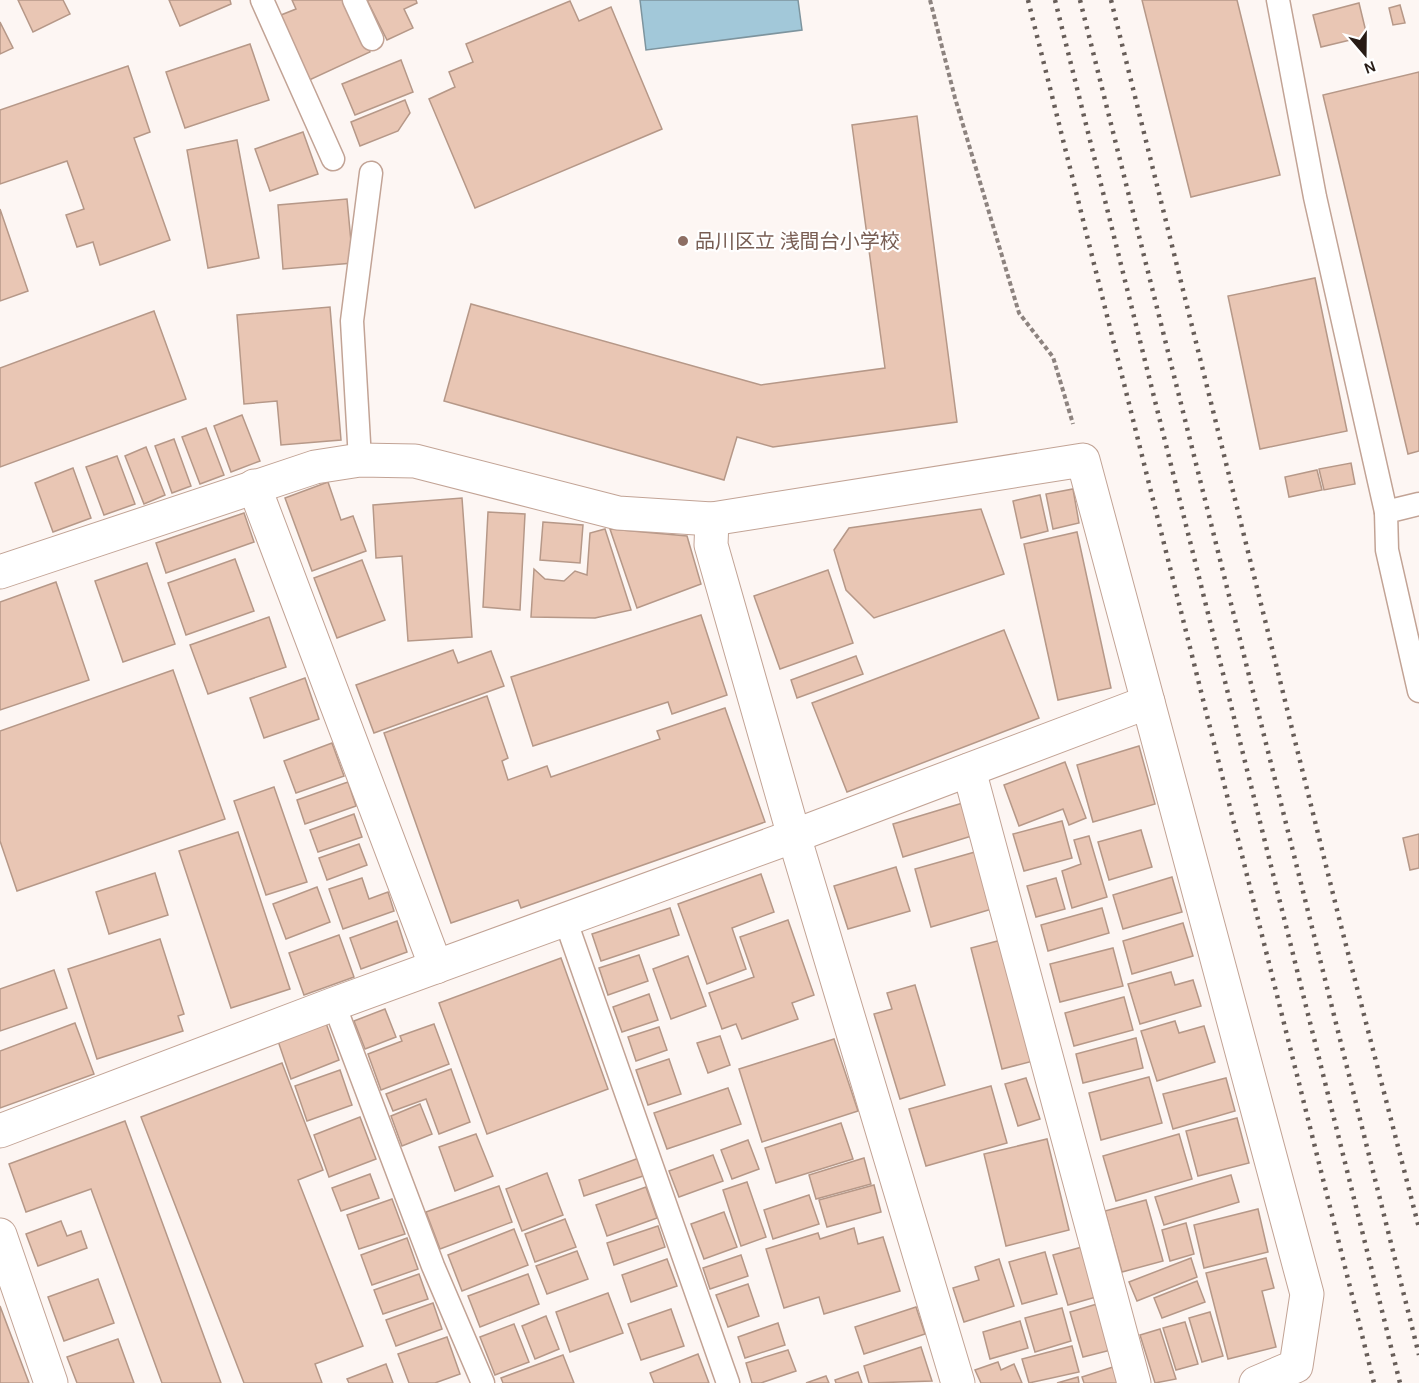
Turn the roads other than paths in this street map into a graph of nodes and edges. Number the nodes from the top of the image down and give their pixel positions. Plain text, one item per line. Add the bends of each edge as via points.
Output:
1 (262, 0) edge
2 (354, 0) edge
3 (1278, 0) edge
4 (372, 39) dead end
5 (333, 159) dead end
6 (371, 173) dead end
7 (360, 460) junction
8 (254, 486) junction
9 (1419, 504) edge
10 (1386, 512) junction
11 (712, 519) junction
12 (0, 572) edge
13 (1419, 691) edge
14 (1148, 702) junction
15 (969, 770) junction
16 (794, 836) junction
17 (565, 919) junction
18 (436, 967) junction
19 (334, 1004) junction
20 (0, 1131) edge
21 (0, 1235) edge
22 (1298, 1374) edge
23 (51, 1383) edge
24 (483, 1383) edge
25 (728, 1383) edge
26 (958, 1383) edge
27 (1134, 1383) edge
28 (1256, 1383) edge

1 - 5 lane
2 - 4 lane
3 - 10 lane via 1315,197
6 - 7 lane via 352,321
7 - 8 street via 315,467
7 - 11 street via 415,461 618,513
8 - 12 street
8 - 18 street
9 - 10 lane
10 - 13 lane via 1387,550
11 - 14 street via 1083,459
11 - 16 street via 711,545
14 - 15 street
14 - 22 street via 1307,1294
15 - 16 street
15 - 27 street
16 - 17 street
16 - 26 street
17 - 18 street
17 - 25 lane
18 - 19 street
19 - 20 street
19 - 24 lane via 433,1266
21 - 23 street
22 - 28 street

